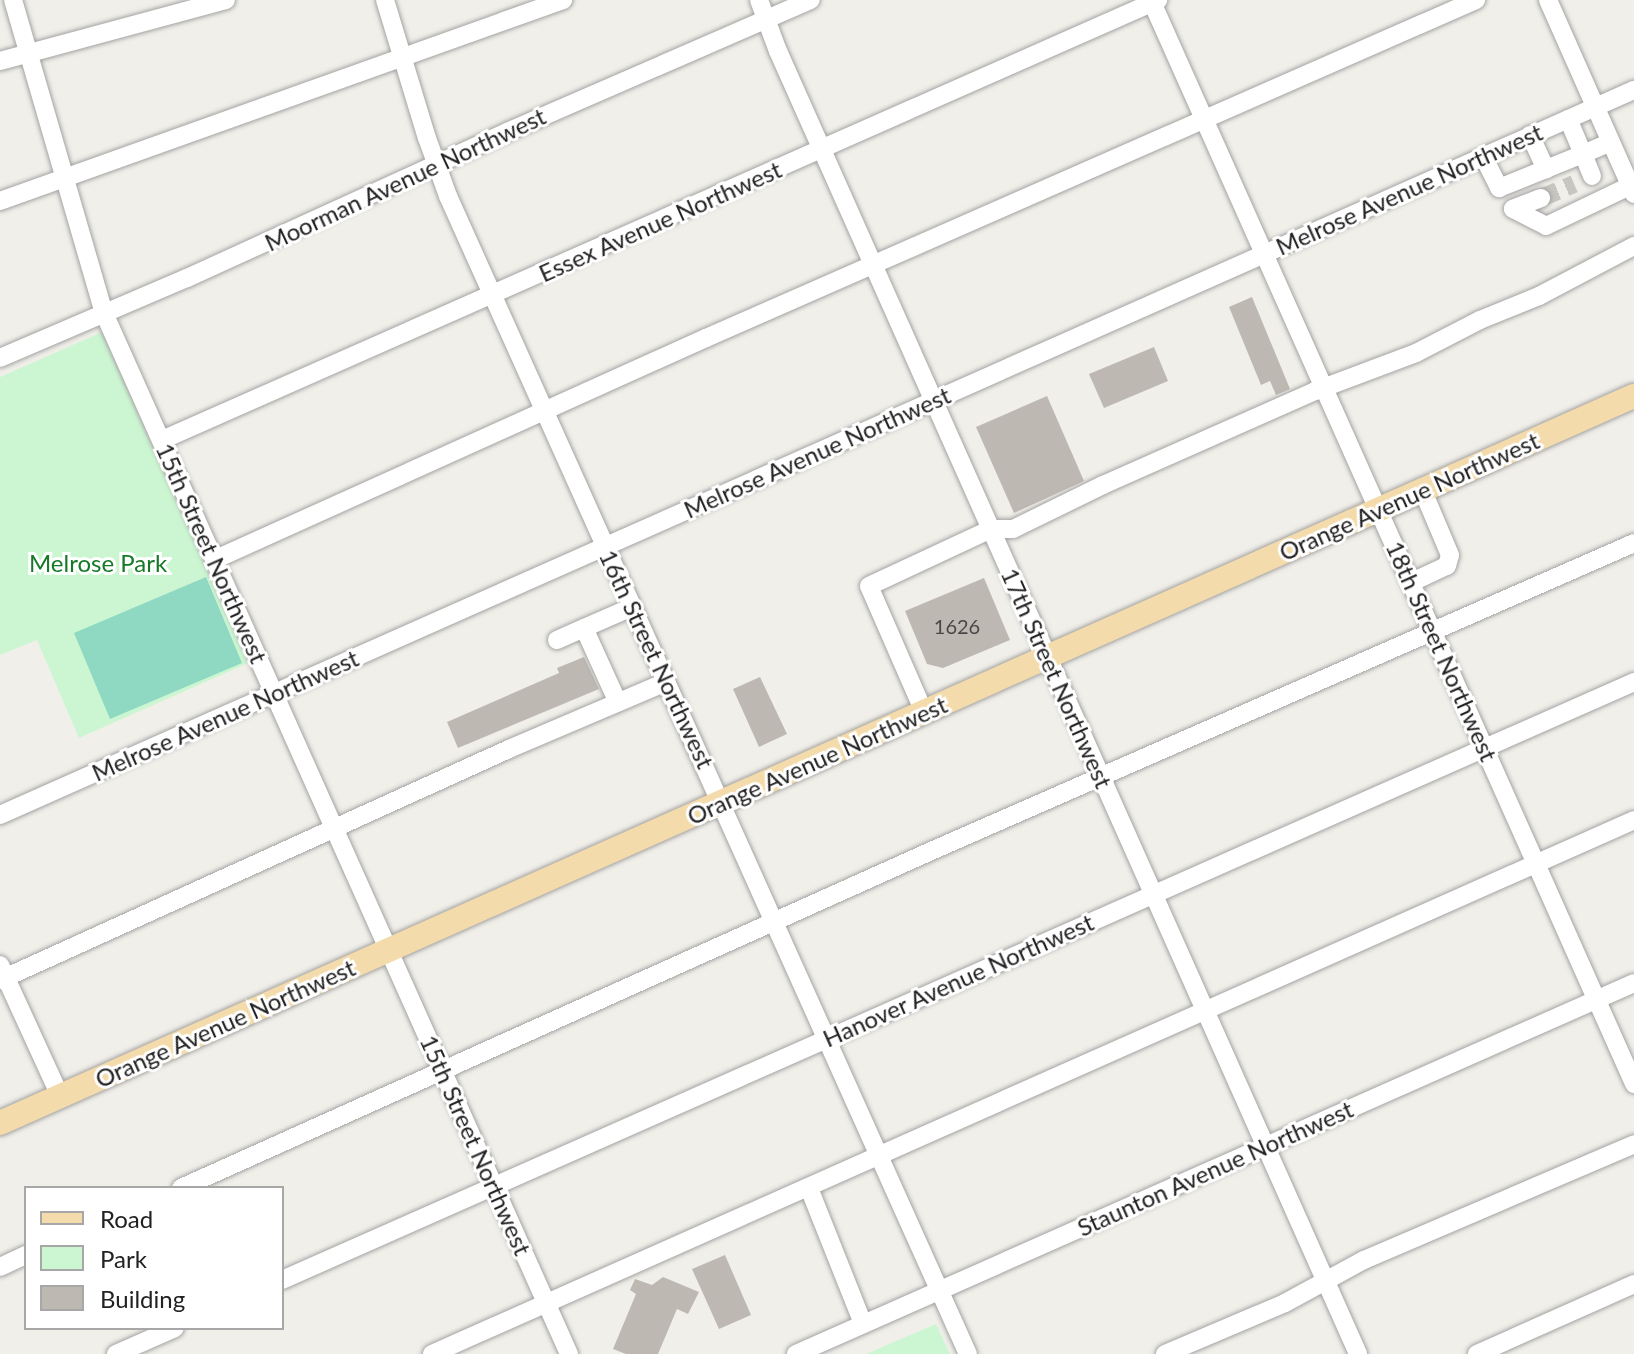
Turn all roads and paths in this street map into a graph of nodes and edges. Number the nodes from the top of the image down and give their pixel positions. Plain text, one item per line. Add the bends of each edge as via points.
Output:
1 (13, 0) edge
2 (226, 0) edge
3 (385, 0) edge
4 (563, 0) edge
5 (759, 0) edge
6 (810, 0) edge
7 (1476, 0) edge
8 (1548, 0) edge
9 (1154, 1) edge
10 (766, 19) junction
11 (27, 54) junction
12 (402, 57) junction
13 (0, 61) edge
14 (1634, 90) edge
15 (1596, 106) junction
16 (1205, 118) junction
17 (1568, 119) junction
18 (1530, 135) junction
19 (1611, 142) junction
20 (822, 149) junction
21 (1583, 154) junction
22 (1484, 158) junction
23 (436, 164) junction
24 (1628, 165) edge
25 (1546, 169) junction
26 (1592, 176) junction
27 (63, 179) junction
28 (1574, 184) tunnel mouth
29 (1499, 188) junction
30 (1632, 190) edge
31 (1541, 198) tunnel mouth
32 (1603, 200) junction
33 (0, 201) edge
34 (1513, 209) junction
35 (1634, 246) edge
36 (1265, 253) junction
37 (876, 264) junction
38 (492, 297) junction
39 (104, 313) junction
40 (0, 358) edge
41 (1325, 388) junction
42 (1634, 396) edge
43 (935, 400) junction
44 (544, 412) junction
45 (162, 440) junction
46 (1423, 491) junction
47 (1379, 509) junction
48 (991, 529) junction
49 (1634, 543) edge
50 (605, 547) junction
51 (216, 559) junction
52 (1412, 582) junction
53 (632, 607) junction
54 (584, 628) junction
55 (1433, 629) junction
56 (557, 640) dead end
57 (1050, 656) junction
58 (666, 682) junction
59 (1634, 682) edge
60 (275, 693) junction
61 (614, 694) dead end
62 (924, 712) junction
63 (1484, 746) junction
64 (1101, 777) junction
65 (723, 802) junction
66 (0, 815) edge
67 (1634, 820) edge
68 (334, 829) junction
69 (1537, 863) junction
70 (1153, 893) junction
71 (772, 923) junction
72 (390, 950) junction
73 (2, 974) edge
74 (1634, 983) edge
75 (1597, 999) junction
76 (1206, 1010) junction
77 (824, 1040) junction
78 (442, 1069) junction
79 (1634, 1084) edge
80 (60, 1096) junction
81 (0, 1123) edge
82 (1634, 1144) edge
83 (1267, 1146) junction
84 (877, 1158) junction
85 (185, 1186) edge
86 (494, 1186) junction
87 (809, 1188) junction
88 (24, 1256) edge
89 (0, 1267) edge
90 (284, 1279) edge
91 (1326, 1281) junction
92 (1634, 1284) edge
93 (939, 1291) junction
94 (547, 1305) junction
95 (863, 1324) junction
96 (170, 1330) edge
97 (116, 1354) edge
98 (432, 1354) edge
99 (569, 1354) edge
100 (797, 1354) edge
101 (968, 1354) edge
102 (1165, 1354) edge
103 (1358, 1354) edge
104 (1477, 1354) edge

1 - 11 street, 15th Street Northwest
2 - 11 street
3 - 12 street, 16th Street Northwest
4 - 12 street
5 - 10 street, 17th Street Northwest
6 - 10 street, Moorman Avenue Northwest
7 - 16 street
8 - 15 street
9 - 16 street, 18th Street Northwest
9 - 20 street, Essex Avenue Northwest
10 - 20 street, 17th Street Northwest
10 - 23 street, Moorman Avenue Northwest
11 - 13 street
11 - 27 street, 15th Street Northwest
12 - 23 street, 16th Street Northwest
12 - 27 street
14 - 15 street, Melrose Avenue Northwest
15 - 17 street, Melrose Avenue Northwest
15 - 19 street
16 - 36 street, 18th Street Northwest
16 - 37 street
17 - 18 street, Melrose Avenue Northwest
17 - 21 street
18 - 22 street, Melrose Avenue Northwest
18 - 25 street
19 - 21 street
19 - 24 street
20 - 37 street, 17th Street Northwest
20 - 38 street, Essex Avenue Northwest
21 - 25 street
21 - 26 street
22 - 29 street
22 - 36 street, Melrose Avenue Northwest
23 - 38 street, 16th Street Northwest
23 - 39 street, Moorman Avenue Northwest
24 - 30 street
25 - 29 street
26 - 28 street
26 - 32 street
27 - 33 street
27 - 39 street, 15th Street Northwest
29 - 34 street
30 - 32 street
31 - 34 street
32 - 34 street via 1546,226
35 - 41 street via 1416,353
36 - 41 street, 18th Street Northwest
36 - 43 street, Melrose Avenue Northwest
37 - 43 street, 17th Street Northwest
37 - 44 street
38 - 44 street, 16th Street Northwest
38 - 45 street, Essex Avenue Northwest
39 - 40 street, Moorman Avenue Northwest
39 - 45 street, 15th Street Northwest
41 - 47 street, 18th Street Northwest
41 - 48 street via 1013,529
42 - 46 main road, Orange Avenue Northwest
43 - 48 street, 17th Street Northwest
43 - 50 street, Melrose Avenue Northwest
44 - 50 street, 16th Street Northwest
44 - 51 street
45 - 51 street, 15th Street Northwest
46 - 47 main road, Orange Avenue Northwest
46 - 52 street via 1450,555 1447,566
47 - 52 street, 18th Street Northwest
47 - 57 main road, Orange Avenue Northwest
48 - 57 street, 17th Street Northwest
48 - 62 street via 869,586
49 - 55 street
50 - 53 street, 16th Street Northwest
50 - 60 street, Melrose Avenue Northwest
51 - 60 street, 15th Street Northwest
52 - 55 street, 18th Street Northwest
53 - 54 street
53 - 58 street, 16th Street Northwest
54 - 56 street
54 - 61 street
55 - 63 street, 18th Street Northwest
55 - 64 street
57 - 62 main road, Orange Avenue Northwest
57 - 64 street, 17th Street Northwest
58 - 65 street, 16th Street Northwest
58 - 68 street
59 - 63 street, Hanover Avenue Northwest
60 - 66 street, Melrose Avenue Northwest
60 - 68 street, 15th Street Northwest
62 - 65 main road, Orange Avenue Northwest
63 - 69 street, 18th Street Northwest
63 - 70 street, Hanover Avenue Northwest
64 - 70 street, 17th Street Northwest
64 - 71 street
65 - 71 street, 16th Street Northwest
65 - 72 main road, Orange Avenue Northwest
67 - 69 street
68 - 72 street, 15th Street Northwest
68 - 73 street
69 - 75 street, 18th Street Northwest
69 - 76 street
70 - 76 street, 17th Street Northwest
70 - 77 street, Hanover Avenue Northwest
71 - 77 street, 16th Street Northwest
71 - 78 street
72 - 78 street, 15th Street Northwest
72 - 80 main road, Orange Avenue Northwest
73 - 80 street
74 - 75 street, Staunton Avenue Northwest
75 - 79 street, 18th Street Northwest
75 - 83 street, Staunton Avenue Northwest
76 - 83 street, 17th Street Northwest
76 - 84 street
77 - 84 street, 16th Street Northwest
77 - 86 street, Hanover Avenue Northwest
78 - 85 street
78 - 86 street, 15th Street Northwest
80 - 81 main road, Orange Avenue Northwest
82 - 91 street
83 - 91 street, 17th Street Northwest
83 - 93 street, Staunton Avenue Northwest
84 - 87 street
84 - 93 street, 16th Street Northwest
86 - 90 street, Hanover Avenue Northwest
86 - 94 street, 15th Street Northwest
87 - 94 street
87 - 95 street
88 - 89 street
91 - 102 street
91 - 103 street, 17th Street Northwest
92 - 104 street
93 - 95 street, Staunton Avenue Northwest
93 - 101 street, 16th Street Northwest
94 - 98 street
94 - 99 street, 15th Street Northwest
95 - 100 street, Staunton Avenue Northwest
96 - 97 street

